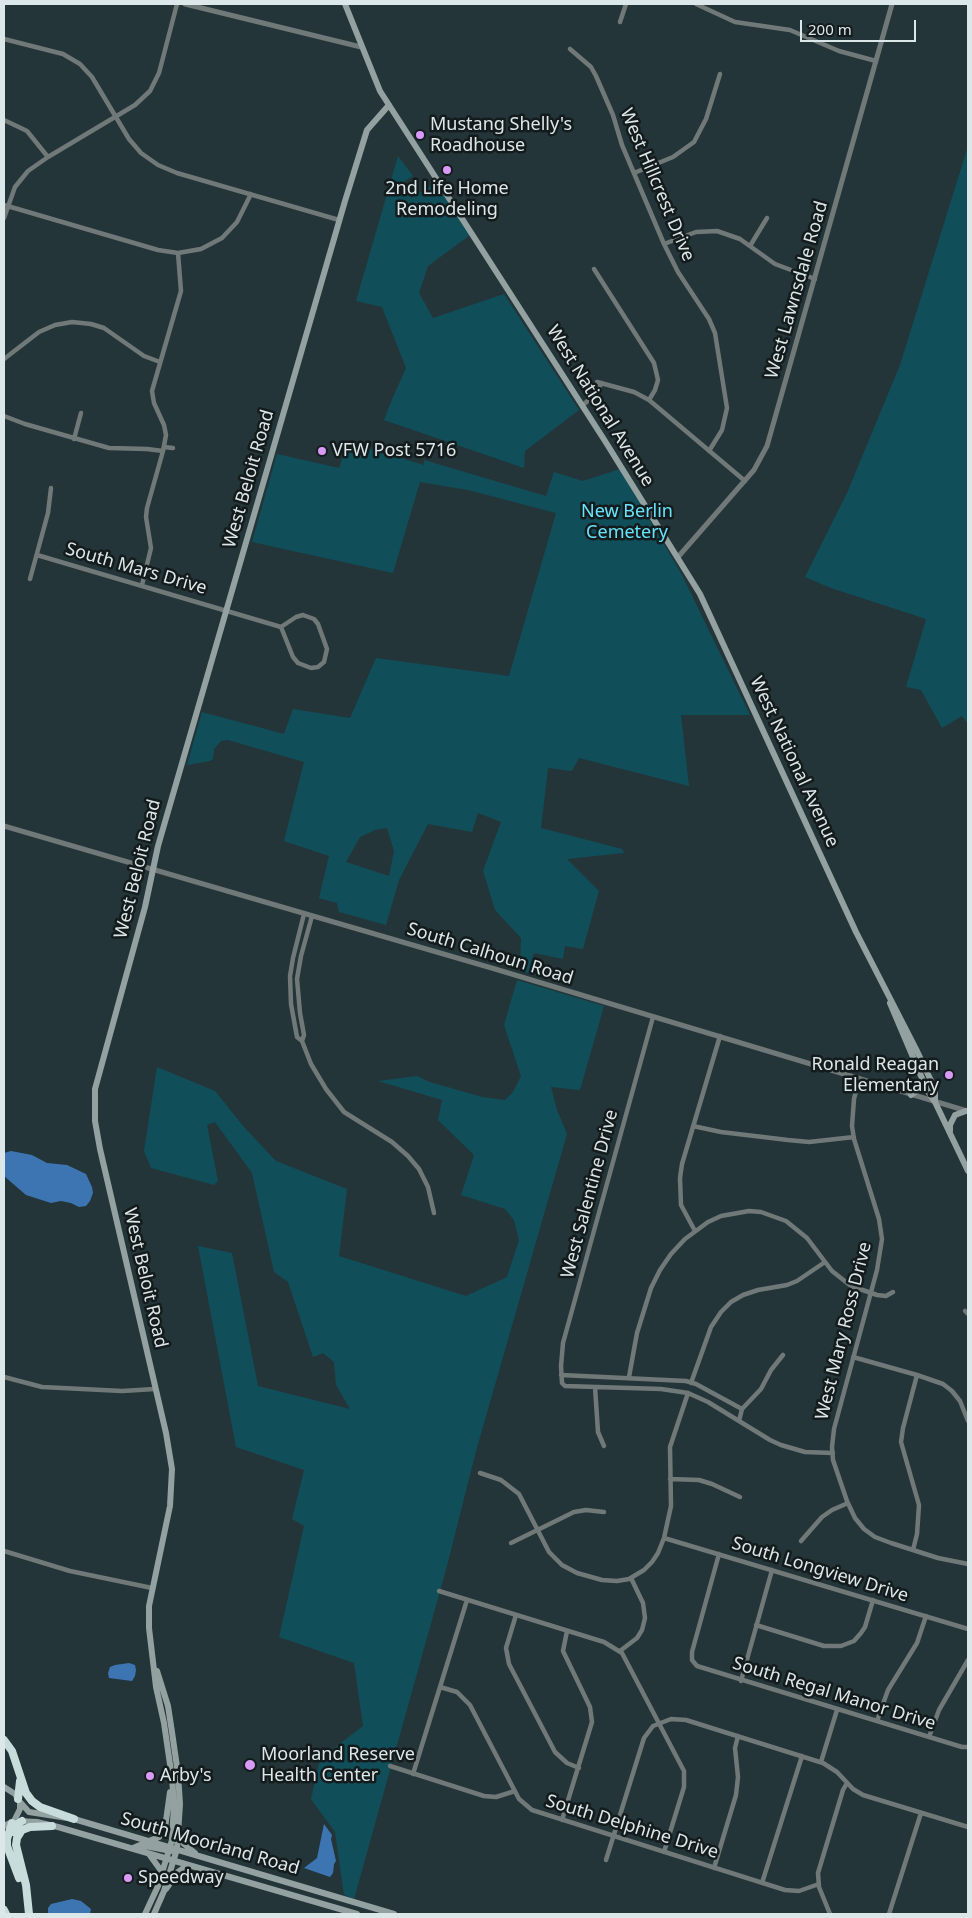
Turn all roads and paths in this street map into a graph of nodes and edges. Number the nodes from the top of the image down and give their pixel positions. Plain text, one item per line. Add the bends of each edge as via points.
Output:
1 (177, 4) edge
2 (185, 4) edge
3 (345, 4) edge
4 (626, 4) edge
5 (696, 4) edge
6 (892, 4) edge
7 (620, 22) dead end
8 (4, 39) edge
9 (361, 47) junction
10 (570, 49) dead end
11 (876, 61) junction
12 (720, 74) dead end
13 (389, 106) junction
14 (115, 117) junction
15 (4, 120) edge
16 (48, 157) junction
17 (634, 173) junction
18 (251, 194) junction
19 (6, 206) edge
20 (4, 218) edge
21 (767, 218) dead end
22 (339, 220) junction
23 (664, 244) junction
24 (750, 246) junction
25 (178, 253) junction
26 (594, 269) dead end
27 (815, 279) junction
28 (4, 359) edge
29 (160, 362) junction
30 (649, 400) junction
31 (582, 406) junction
32 (81, 413) dead end
33 (4, 416) edge
34 (74, 438) junction
35 (173, 448) dead end
36 (164, 449) junction
37 (709, 450) junction
38 (745, 481) junction
39 (52, 488) dead end
40 (37, 555) junction
41 (678, 558) junction
42 (30, 579) dead end
43 (142, 585) junction
44 (226, 610) junction
45 (281, 626) junction
46 (4, 826) edge
47 (153, 870) junction
48 (304, 914) junction
49 (312, 916) junction
50 (290, 976) junction
51 (298, 977) junction
52 (888, 997) junction
53 (299, 1009) junction
54 (292, 1010) junction
55 (653, 1017) junction
56 (720, 1036) junction
57 (302, 1042) junction
58 (921, 1076) junction
59 (859, 1078) junction
60 (911, 1094) junction
61 (935, 1102) junction
62 (967, 1111) edge
63 (694, 1126) junction
64 (950, 1132) junction
65 (854, 1137) junction
66 (968, 1171) edge
67 (434, 1213) dead end
68 (695, 1231) junction
69 (825, 1262) junction
70 (893, 1292) dead end
71 (870, 1294) junction
72 (783, 1355) dead end
73 (853, 1357) junction
74 (917, 1375) junction
75 (4, 1377) edge
76 (561, 1377) junction
77 (629, 1378) junction
78 (690, 1383) junction
79 (594, 1387) junction
80 (155, 1389) junction
81 (688, 1393) junction
82 (742, 1409) junction
83 (739, 1421) junction
84 (968, 1421) edge
85 (604, 1446) dead end
86 (832, 1453) junction
87 (480, 1473) dead end
88 (670, 1479) junction
89 (740, 1497) dead end
90 (848, 1503) junction
91 (604, 1512) dead end
92 (538, 1529) junction
93 (664, 1538) junction
94 (801, 1541) dead end
95 (511, 1543) dead end
96 (913, 1550) junction
97 (4, 1551) edge
98 (719, 1554) junction
99 (968, 1564) edge
100 (772, 1570) junction
101 (631, 1578) junction
102 (152, 1588) junction
103 (438, 1591) dead end
104 (467, 1600) junction
105 (872, 1600) junction
106 (516, 1615) junction
107 (926, 1616) junction
108 (756, 1625) junction
109 (968, 1629) edge
110 (567, 1631) junction
111 (620, 1651) junction
112 (154, 1660) junction
113 (968, 1660) edge
114 (741, 1681) junction
115 (440, 1686) junction
116 (838, 1710) junction
117 (876, 1721) junction
118 (659, 1723) junction
119 (738, 1736) junction
120 (929, 1737) junction
121 (4, 1740) edge
122 (968, 1748) edge
123 (802, 1756) junction
124 (821, 1762) junction
125 (390, 1766) dead end
126 (579, 1768) junction
127 (20, 1772) junction
128 (413, 1774) junction
129 (172, 1778) junction
130 (847, 1783) junction
131 (4, 1787) edge
132 (515, 1791) junction
133 (19, 1801) junction
134 (921, 1813) junction
135 (74, 1819) junction
136 (562, 1820) junction
137 (16, 1822) junction
138 (4, 1826) edge
139 (52, 1826) junction
140 (968, 1827) edge
141 (179, 1834) junction
142 (613, 1836) junction
143 (148, 1841) junction
144 (131, 1848) junction
145 (664, 1852) junction
146 (148, 1853) junction
147 (172, 1853) junction
148 (198, 1855) junction
149 (606, 1860) dead end
150 (194, 1866) junction
151 (714, 1868) junction
152 (162, 1872) junction
153 (762, 1883) junction
154 (818, 1884) junction
155 (164, 1891) junction
156 (26, 1897) junction
157 (4, 1910) edge
158 (6, 1914) edge
159 (29, 1914) edge
160 (146, 1914) edge
161 (154, 1914) edge
162 (357, 1914) edge
163 (394, 1914) edge
164 (830, 1914) edge
165 (889, 1914) edge

1 - 14 street via 154,84 140,102
2 - 9 street
3 - 9 main road, West National Avenue
4 - 7 street
5 - 11 street via 735,22 790,30 839,51
6 - 11 street, West Lawnsdale Road
8 - 14 street via 75,59 92,77
9 - 13 main road, West National Avenue
10 - 17 street, West Hillcrest Drive via 591,66
11 - 27 street, West Lawnsdale Road
12 - 17 street via 706,119 694,142 673,157
13 - 22 main road, West Beloit Road via 371,124 364,137
13 - 31 main road, West National Avenue
14 - 16 street
14 - 18 street via 135,147 158,165
15 - 16 street via 26,131
16 - 19 street via 19,180
17 - 23 street, West Hillcrest Drive
18 - 22 street
18 - 25 street via 237,222 222,238 201,249
19 - 20 street
19 - 25 street
21 - 24 street
22 - 44 main road, West Beloit Road
23 - 24 street via 710,230 733,236
23 - 37 street, West Hillcrest Drive via 709,319 718,343 727,408 722,430
24 - 27 street via 775,264
25 - 29 street via 181,291
26 - 30 street via 654,363 658,380
27 - 38 street, West Lawnsdale Road via 767,446
28 - 29 street via 39,332 72,322 104,328 144,356
29 - 36 street via 152,398 165,430
30 - 31 street via 599,382 593,396
30 - 37 street
31 - 41 main road, West National Avenue
32 - 34 street
33 - 34 street
34 - 36 street via 117,450
35 - 36 street
36 - 43 street via 147,508 151,548
37 - 38 street
38 - 41 street, West Lawnsdale Road
39 - 40 street
40 - 42 street
40 - 43 street, South Mars Drive
41 - 52 main road, West National Avenue via 702,599
43 - 44 street, South Mars Drive
44 - 45 street, South Mars Drive
44 - 47 main road, West Beloit Road
45 - 45 street via 302,615 314,619 327,649 324,662 311,668 298,663
46 - 47 street, South Calhoun Road
47 - 48 street, South Calhoun Road
47 - 80 main road, West Beloit Road via 97,1078 94,1109 115,1221
48 - 49 street, South Calhoun Road
48 - 50 street
49 - 51 street
49 - 55 street, South Calhoun Road
50 - 51 street
50 - 54 street
51 - 53 street
52 - 58 main road, West National Avenue
52 - 61 main road, West National Avenue via 935,1089
53 - 54 street
53 - 57 street via 304,1035
54 - 57 street via 297,1037
55 - 56 street, South Calhoun Road
55 - 76 street, West Salentine Drive via 564,1343
56 - 59 street, South Calhoun Road
56 - 63 street
57 - 67 street via 311,1064 344,1112 392,1142 419,1169 428,1187
58 - 60 main road via 921,1086
58 - 61 main road, West National Avenue
59 - 60 street, South Calhoun Road
59 - 65 street, West Mary Ross Drive via 852,1112
60 - 61 street, South Calhoun Road
61 - 62 street, South Calhoun Road
61 - 64 main road, West National Avenue
62 - 64 main road via 955,1115
63 - 65 street via 809,1142
63 - 68 street via 682,1164 680,1193 685,1215
64 - 66 main road, West National Avenue
65 - 71 street, West Mary Ross Drive via 881,1229 881,1252
68 - 69 street via 734,1212 761,1212 797,1228
68 - 77 street via 671,1254 651,1288 637,1333
69 - 71 street via 851,1286
69 - 78 street via 797,1281 758,1290 730,1302 711,1326
70 - 71 street via 884,1296
71 - 73 street, West Mary Ross Drive
72 - 82 street
73 - 74 street
73 - 86 street, West Mary Ross Drive via 834,1429
74 - 84 street via 948,1388 960,1401
74 - 96 street via 901,1442 919,1505
75 - 80 street via 42,1387
76 - 77 street
76 - 79 street via 565,1386
77 - 78 street
78 - 82 street
79 - 81 street
79 - 85 street via 598,1432
80 - 102 main road, West Beloit Road via 170,1451 172,1487
81 - 83 street
81 - 88 street via 670,1447
82 - 83 street
83 - 86 street via 781,1445 805,1452
86 - 90 street, West Mary Ross Drive
87 - 92 street via 513,1488 524,1500
88 - 89 street via 699,1480
88 - 93 street via 671,1506
90 - 94 street via 822,1517
90 - 96 street, West Mary Ross Drive via 855,1518 875,1538
91 - 92 street via 579,1510
92 - 95 street
92 - 101 street via 554,1558 570,1570 602,1580
93 - 98 street, South Longview Drive
93 - 101 street via 652,1562
96 - 99 street, West Mary Ross Drive
97 - 102 street
98 - 100 street, South Longview Drive
98 - 114 street, South Regal Manor Drive via 692,1652 694,1663 699,1668
100 - 105 street, South Longview Drive
100 - 108 street
101 - 111 street via 643,1603 645,1618 637,1638
102 - 112 main road, West Beloit Road via 149,1618
103 - 104 street
104 - 106 street
104 - 115 street
105 - 107 street, South Longview Drive
105 - 108 street via 861,1633 854,1641 841,1646 824,1646
106 - 110 street
106 - 126 street via 506,1648 508,1664 555,1752
107 - 109 street, South Longview Drive
107 - 117 street via 917,1643 888,1690
108 - 114 street
110 - 111 street
110 - 126 street via 563,1645 565,1656 592,1715
111 - 118 street
112 - 129 main road, West Beloit Road
112 - 141 main road, West Beloit Road via 168,1706 178,1774
113 - 120 street via 939,1710
114 - 116 street, South Regal Manor Drive
115 - 128 street
115 - 132 street, South Delphine Drive via 457,1692 470,1705
116 - 117 street, South Regal Manor Drive
116 - 124 street
117 - 120 street, South Regal Manor Drive
118 - 119 street via 683,1719
118 - 142 street via 644,1738
118 - 145 street via 684,1775 684,1787
119 - 123 street
119 - 151 street via 735,1748 736,1795
120 - 122 street, South Regal Manor Drive
121 - 127 highway
123 - 124 street
123 - 153 street
124 - 130 street
125 - 128 street
126 - 136 street
127 - 133 highway
127 - 135 highway via 26,1794 32,1801
128 - 132 street via 490,1797
129 - 143 main road via 166,1828 159,1837
129 - 147 main road, West Beloit Road
130 - 134 street via 863,1795
130 - 154 street via 819,1868
131 - 133 main road, South Moorland Road via 11,1790
132 - 136 street, South Delphine Drive via 532,1810
133 - 135 main road, South Moorland Road via 29,1812
133 - 137 main road
134 - 140 street
134 - 165 street
135 - 143 main road, South Moorland Road
136 - 142 street, South Delphine Drive
137 - 138 main road
137 - 139 main road, South Moorland Road
137 - 156 highway via 7,1839
139 - 144 main road, South Moorland Road
139 - 156 highway via 30,1827 22,1830 18,1837 16,1845
141 - 147 main road, West Beloit Road
141 - 148 main road via 184,1844
142 - 145 street, South Delphine Drive
142 - 149 street
143 - 147 main road, South Moorland Road
144 - 146 main road, South Moorland Road
144 - 147 main road via 140,1845
145 - 151 street, South Delphine Drive
146 - 147 main road, South Moorland Road
146 - 152 main road
147 - 148 main road, South Moorland Road
147 - 150 main road, South Moorland Road
147 - 152 main road, West Beloit Road
147 - 155 main road, West Beloit Road
148 - 163 main road, South Moorland Road
150 - 155 main road via 178,1872
150 - 162 main road, South Moorland Road
151 - 153 street, South Delphine Drive
152 - 160 main road, West Beloit Road
153 - 154 street, South Delphine Drive via 792,1891
154 - 164 street
155 - 161 main road, West Beloit Road
156 - 159 highway
157 - 158 highway

